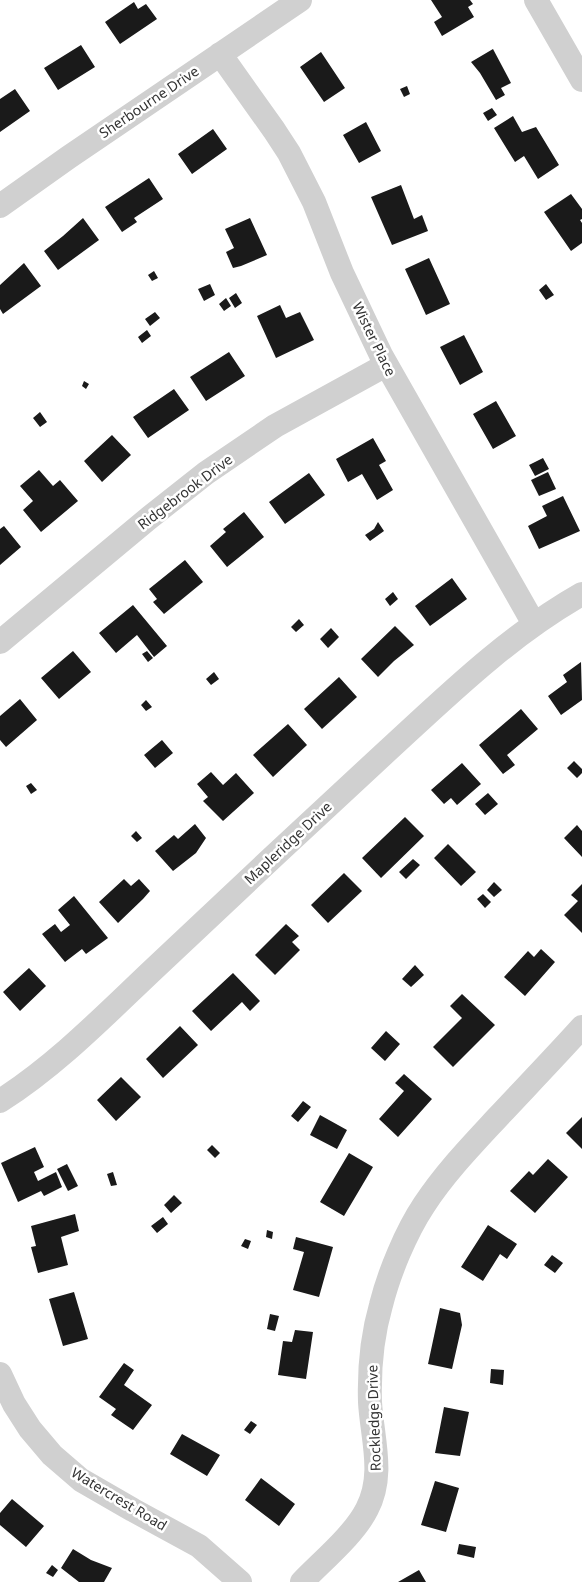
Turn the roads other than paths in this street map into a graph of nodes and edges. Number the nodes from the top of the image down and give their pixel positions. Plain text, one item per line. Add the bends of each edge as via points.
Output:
1 (300, 0) edge
2 (536, 0) edge
3 (220, 54) junction
4 (582, 80) edge
5 (0, 206) edge
6 (386, 364) junction
7 (582, 594) edge
8 (534, 624) junction
9 (0, 642) edge
10 (582, 1027) edge
11 (0, 1101) edge
12 (0, 1374) edge
13 (240, 1582) edge
14 (302, 1582) edge

1 - 3 street, Sherbourne Drive
2 - 4 street
3 - 5 street, Sherbourne Drive
3 - 6 street, Wister Place via 289,153
6 - 8 street, Wister Place
6 - 9 street, Ridgebrook Drive via 275,426 206,473
7 - 8 street, Mapleridge Drive
8 - 11 street, Mapleridge Drive via 483,663 264,864 72,1047
10 - 14 street, Rockledge Drive via 453,1166 411,1228 381,1304 372,1346 370,1404 378,1467 374,1491 367,1510 352,1530
12 - 13 street, Watercrest Road via 30,1429 52,1455 81,1480 199,1546

